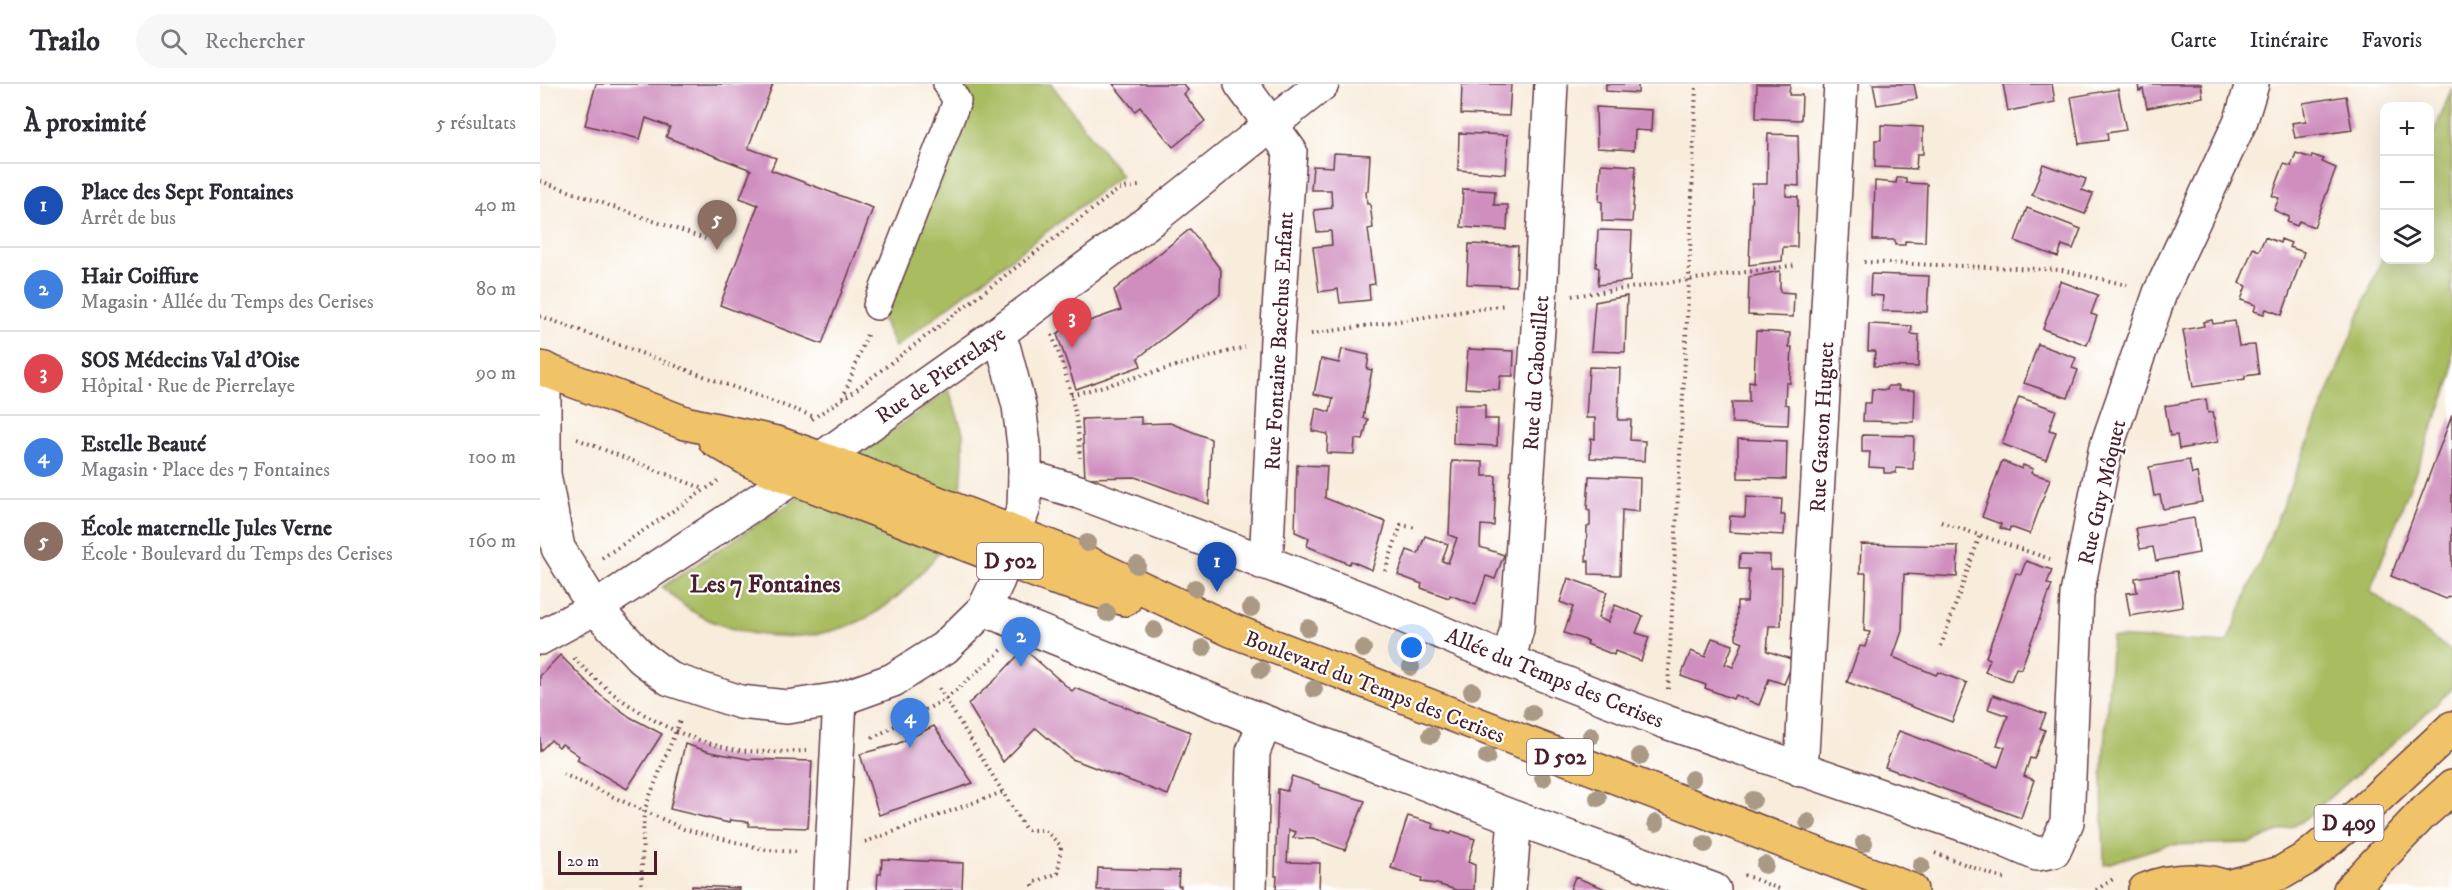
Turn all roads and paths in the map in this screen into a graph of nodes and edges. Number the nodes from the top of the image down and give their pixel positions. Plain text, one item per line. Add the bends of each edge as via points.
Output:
1 (947, 84) edge
2 (1241, 84) edge
3 (1323, 84) edge
4 (1551, 84) edge
5 (1696, 84) edge
6 (1841, 84) edge
7 (2252, 84) edge
8 (1272, 124) junction
9 (540, 181) edge
10 (1140, 186) dead end
11 (705, 239) dead end
12 (1831, 260) junction
13 (1689, 279) junction
14 (2160, 293) junction
15 (1540, 300) junction
16 (1038, 304) junction
17 (878, 306) joint
18 (540, 316) edge
19 (996, 335) junction
20 (1277, 339) junction
21 (542, 369) edge
22 (1071, 395) junction
23 (843, 398) junction
24 (816, 417) junction
25 (808, 422) dead end
26 (685, 423) junction
27 (544, 426) junction
28 (822, 458) junction
29 (542, 474) edge
30 (1025, 476) junction
31 (724, 477) dead end
32 (794, 478) junction
33 (704, 490) junction
34 (1079, 492) junction
35 (1941, 522) dead end
36 (1417, 528) dead end
37 (1980, 535) junction
38 (1010, 546) junction
39 (1261, 562) junction
40 (2082, 570) junction
41 (574, 576) junction
42 (1373, 603) junction
43 (595, 608) junction
44 (984, 609) junction
45 (540, 638) edge
46 (1941, 646) dead end
47 (1508, 661) junction
48 (923, 662) junction
49 (693, 686) junction
50 (840, 699) junction
51 (1265, 722) junction
52 (1666, 722) junction
53 (2452, 728) edge
54 (1801, 770) junction
55 (562, 774) dead end
56 (2452, 787) edge
57 (1003, 792) junction
58 (644, 811) junction
59 (1515, 818) junction
60 (2054, 851) joint
61 (832, 854) junction
62 (1901, 888) edge
63 (2231, 888) edge
64 (640, 890) edge
65 (830, 890) edge
66 (1033, 890) edge
67 (1250, 890) edge
68 (1509, 890) edge
69 (1714, 890) edge
70 (2145, 890) edge
71 (2350, 890) edge

1 - 17 street via 957,100
2 - 8 street, Rue Fontaine Bacchus Enfant
3 - 8 street, Rue de Pierrelaye
4 - 15 street, Rue du Cabouillet
5 - 13 path
6 - 12 street, Rue Gaston Huguet
7 - 14 street, Rue Guy Môquet via 2241,120
8 - 16 street, Rue de Pierrelaye
8 - 20 street, Rue Fontaine Bacchus Enfant via 1290,151
9 - 11 path
10 - 23 path via 1119,189
12 - 13 path
12 - 14 path via 2062,270
12 - 54 street, Rue Gaston Huguet
13 - 15 path
13 - 52 path
14 - 40 street, Rue Guy Môquet via 2105,451
15 - 20 path
15 - 47 street, Rue du Cabouillet via 1517,629
16 - 19 street, Rue de Pierrelaye
16 - 22 path via 1053,336
17 - 23 path
18 - 24 path
19 - 28 street, Rue de Pierrelaye
19 - 30 street via 1004,349 1019,406
20 - 22 path
20 - 39 street, Rue Fontaine Bacchus Enfant via 1267,544
21 - 26 main road, Boulevard du Temps des Cerises / D 502
21 - 27 street
22 - 34 path via 1079,435
23 - 24 path
24 - 25 path
26 - 28 main road, Boulevard du Temps des Cerises / D 502 via 777,443
26 - 32 main road, Boulevard du Temps des Cerises / D 502 via 751,461
27 - 29 street
27 - 33 path
28 - 32 street, Rue de Pierrelaye
28 - 38 main road, Boulevard du Temps des Cerises / D 502
29 - 41 street via 558,548
30 - 34 street, Allée du Temps des Cerises
30 - 38 street via 1024,507
31 - 33 path
32 - 38 main road, Boulevard du Temps des Cerises / D 502
32 - 43 street, Rue de Pierrelaye
33 - 41 path
34 - 39 street, Allée du Temps des Cerises
35 - 37 path
36 - 42 path via 1401,525
37 - 40 path
37 - 46 path
38 - 44 street
38 - 62 main road, Boulevard du Temps des Cerises / D 502 via 1066,553 1231,630
39 - 42 street, Allée du Temps des Cerises
40 - 60 street, Rue Guy Môquet via 2077,594 2067,822
41 - 43 street
42 - 47 street, Allée du Temps des Cerises
43 - 45 street, Rue de Pierrelaye
43 - 49 street via 642,658 670,679
44 - 48 street via 944,648
44 - 51 street
47 - 52 street, Allée du Temps des Cerises
48 - 50 street via 893,680
48 - 57 path
49 - 50 street via 740,702 787,707
49 - 58 path
50 - 61 street
51 - 59 street
51 - 67 street via 1254,752
52 - 54 street, Allée du Temps des Cerises
53 - 63 main road, D 409 via 2351,822 2294,867
54 - 60 street, Allée du Temps des Cerises via 1988,833 2037,854
55 - 58 path
56 - 71 main road, D 409
57 - 61 path
57 - 66 path via 1026,830 1045,830 1061,846 1058,873 1033,883
58 - 61 path via 684,829 767,850
58 - 64 path
59 - 68 street
59 - 69 street
61 - 65 street
63 - 70 main road via 2180,881

